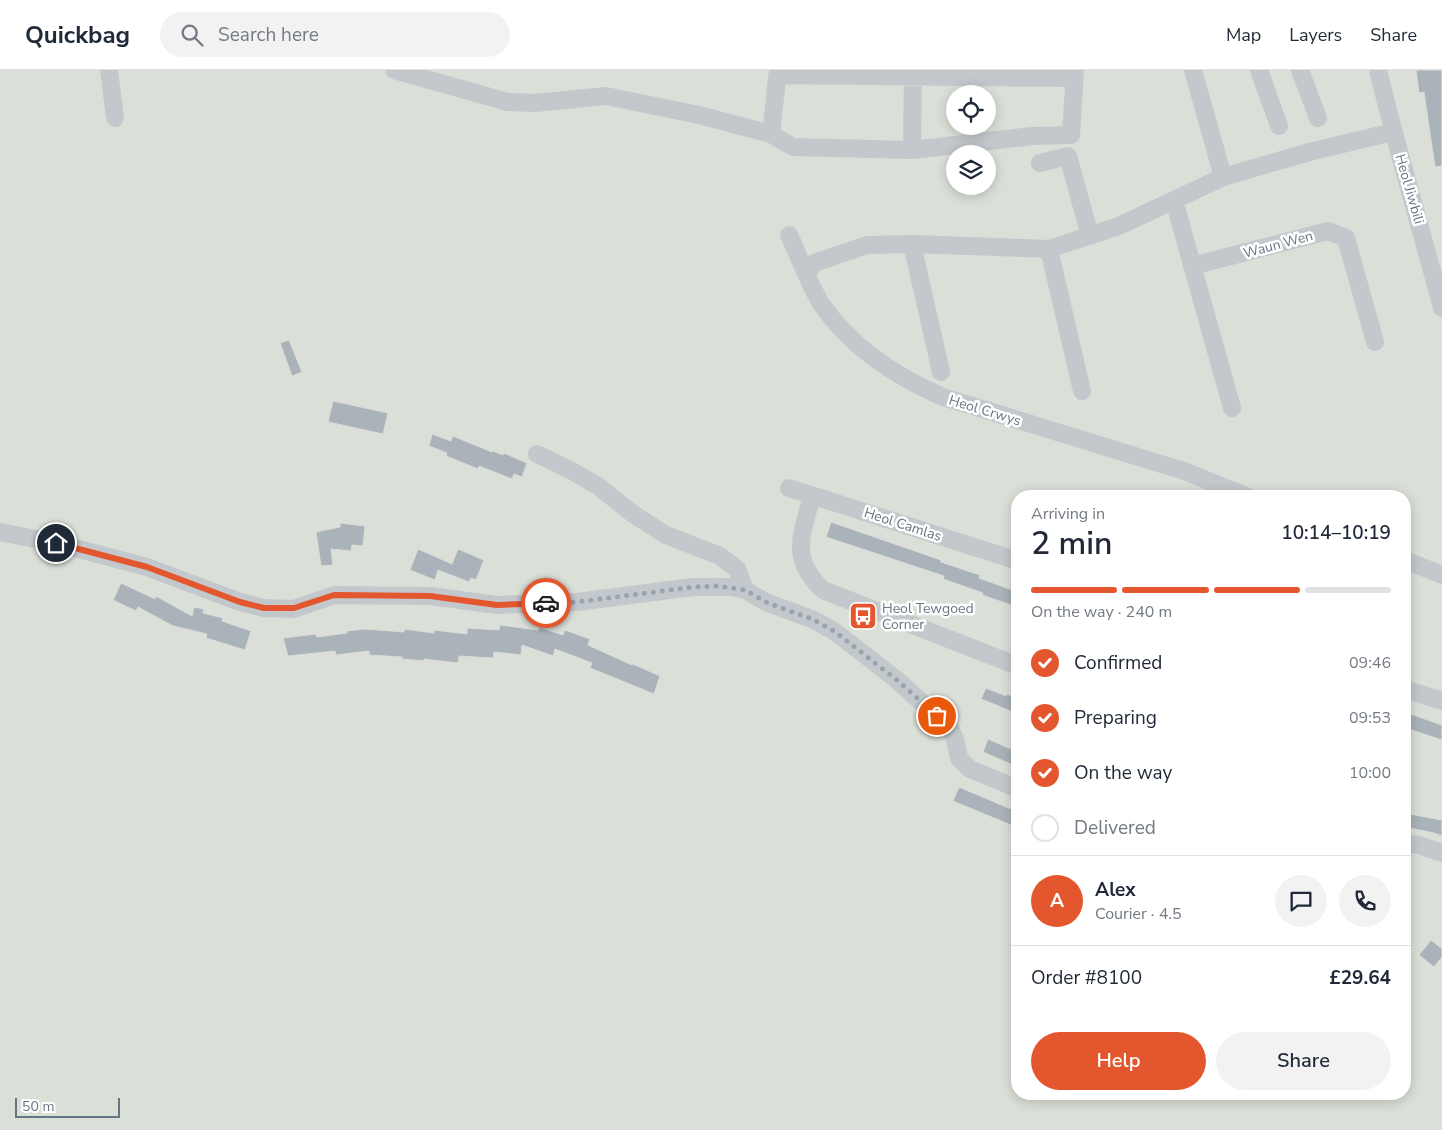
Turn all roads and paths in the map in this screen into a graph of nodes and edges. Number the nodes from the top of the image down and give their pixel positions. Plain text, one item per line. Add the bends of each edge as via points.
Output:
1 (109, 70) edge
2 (394, 70) edge
3 (1193, 70) edge
4 (1259, 70) edge
5 (1300, 70) edge
6 (1378, 70) edge
7 (778, 73) edge
8 (913, 73) edge
9 (1074, 74) edge
10 (115, 118) dead end
11 (1318, 118) dead end
12 (1279, 126) dead end
13 (1393, 132) junction
14 (770, 134) junction
15 (912, 150) junction
16 (1040, 163) dead end
17 (1222, 176) junction
18 (1174, 200) junction
19 (789, 235) dead end
20 (1090, 236) junction
21 (912, 244) junction
22 (1049, 249) junction
23 (1192, 266) junction
24 (1437, 266) edge
25 (807, 273) junction
26 (1442, 308) edge
27 (1376, 342) dead end
28 (941, 372) dead end
29 (1082, 391) dead end
30 (1232, 408) dead end
31 (538, 454) dead end
32 (789, 488) dead end
33 (1231, 490) edge
34 (812, 496) junction
35 (0, 532) edge
36 (1011, 558) edge
37 (1411, 562) edge
38 (1442, 575) edge
39 (745, 590) junction
40 (1011, 663) edge
41 (1411, 690) edge
42 (1442, 701) edge
43 (1011, 786) edge
44 (1411, 844) edge
45 (1442, 853) edge

1 - 10 street
2 - 14 street via 508,102 535,103 606,96
3 - 17 street
4 - 12 street
5 - 11 street
6 - 13 street, Heol Jiwbili
7 - 8 street
7 - 14 street
8 - 9 street
8 - 15 street
9 - 15 street via 1071,135 1032,136
13 - 17 street
13 - 24 street, Heol Jiwbili
14 - 15 street via 793,147
16 - 20 street via 1068,156
17 - 18 street
18 - 20 street
18 - 23 street
19 - 25 street, Heol Crwys
20 - 22 street
21 - 22 street
21 - 25 street via 867,245 814,263
21 - 28 street
22 - 29 street
23 - 27 street, Waun Wen via 1328,231 1346,238
23 - 30 street
24 - 26 street, Heol Jiwbili
25 - 33 street, Heol Crwys via 823,305 842,329 872,356 914,385 943,397 1184,471
31 - 39 street via 598,486 666,535 720,556 736,569
32 - 34 street, Heol Camlas
34 - 36 street, Heol Camlas
34 - 40 street via 801,549 804,566 811,579 823,590
35 - 39 street via 147,567 264,608 294,608 334,595 430,596 497,605 577,602 693,587
37 - 38 street
39 - 43 street via 834,631 897,680 950,728 956,739 959,758 970,769
41 - 42 street
44 - 45 street

